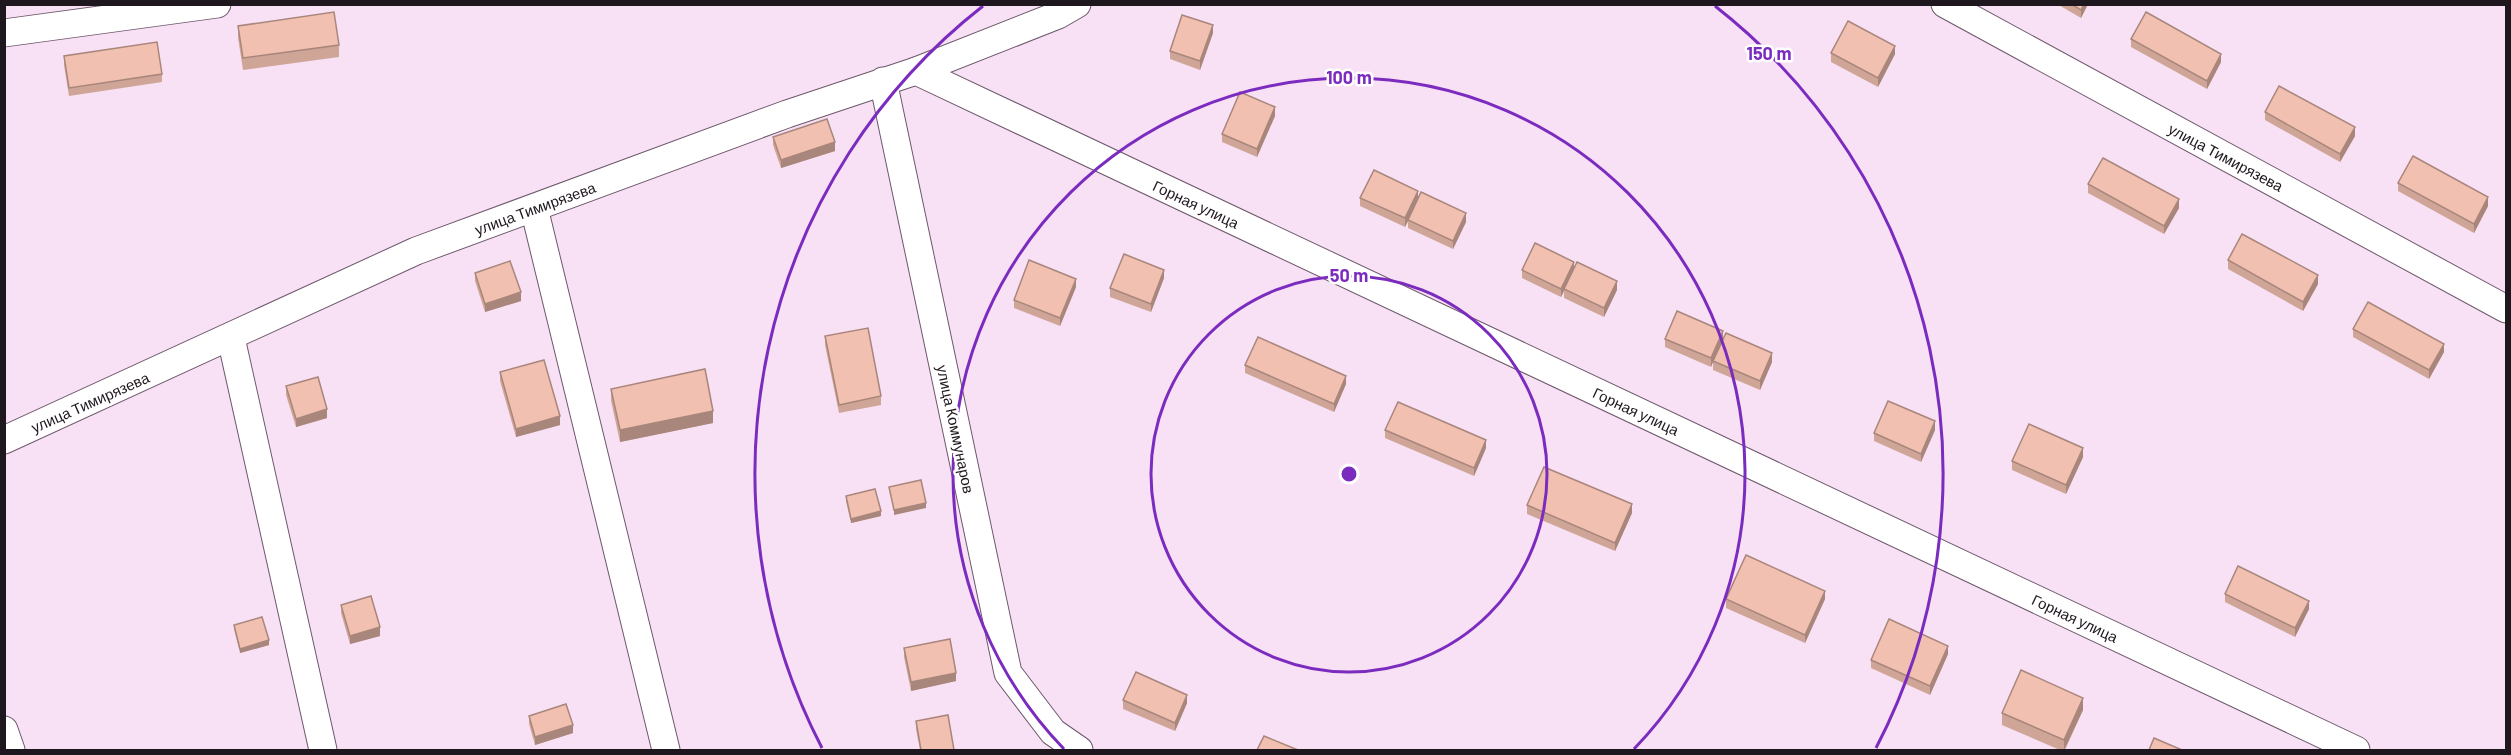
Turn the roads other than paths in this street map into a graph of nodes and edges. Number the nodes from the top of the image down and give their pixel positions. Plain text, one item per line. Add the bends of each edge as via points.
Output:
1 (217, 4) edge
2 (1077, 4) edge
3 (1945, 4) edge
4 (4, 33) edge
5 (916, 71) junction
6 (883, 81) junction
7 (534, 208) junction
8 (2506, 309) edge
9 (231, 338) junction
10 (4, 440) edge
11 (4, 730) edge
12 (11, 750) edge
13 (322, 750) edge
14 (666, 750) edge
15 (1079, 750) edge
16 (2356, 750) edge

1 - 4 street
2 - 5 street, улица Тимирязева
3 - 8 street, улица Тимирязева
5 - 6 street, улица Тимирязева
5 - 16 street, Горная улица
6 - 7 street, улица Тимирязева
6 - 15 street, улица Коммунаров via 1008,673 1053,732
7 - 9 street, улица Тимирязева via 416,251
7 - 14 street
9 - 10 street, улица Тимирязева
9 - 13 street
11 - 12 street

